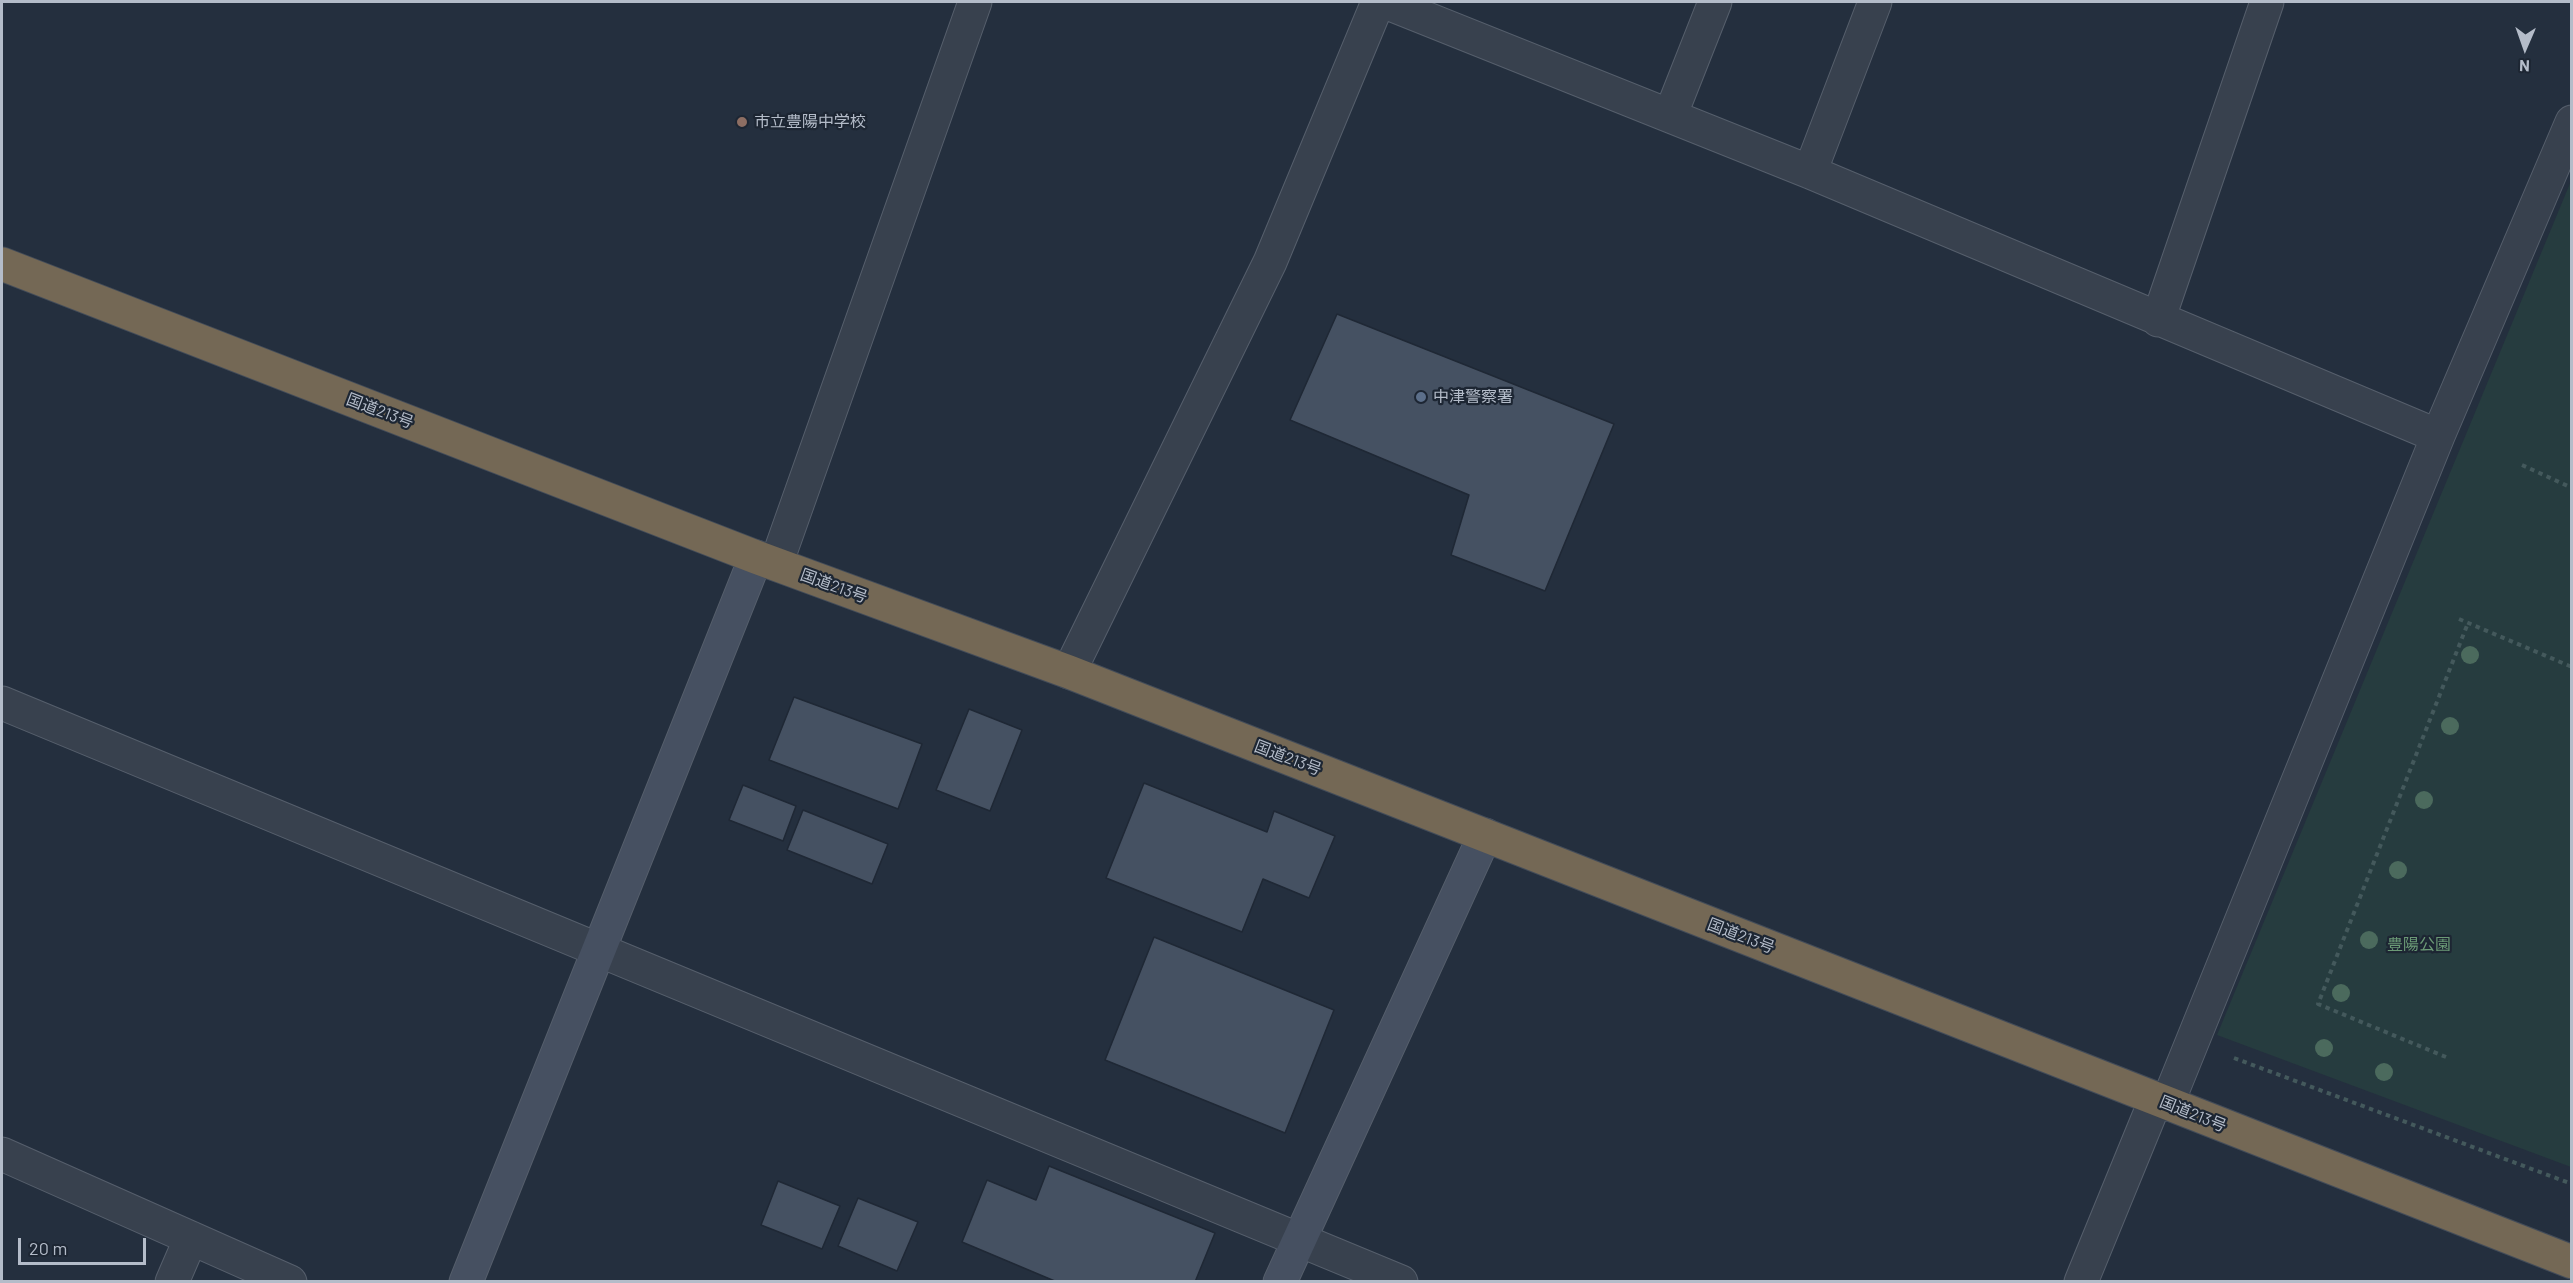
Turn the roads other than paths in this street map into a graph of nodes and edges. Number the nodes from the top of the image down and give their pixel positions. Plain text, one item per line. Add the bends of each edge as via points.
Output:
1 (975, 2) edge
2 (1715, 2) edge
3 (1875, 2) edge
4 (2267, 2) edge
5 (1391, 3) edge
6 (1670, 116) junction
7 (2571, 122) edge
8 (1810, 172) junction
9 (2, 264) edge
10 (2158, 320) junction
11 (2438, 436) junction
12 (766, 561) junction
13 (1070, 672) junction
14 (2, 703) edge
15 (1485, 835) junction
16 (600, 949) junction
17 (2161, 1102) junction
18 (2, 1154) edge
19 (191, 1238) junction
20 (1299, 1240) junction
21 (2571, 1262) edge
22 (172, 1281) edge
23 (290, 1281) edge
24 (466, 1281) edge
25 (1280, 1281) edge
26 (1401, 1281) edge
27 (2081, 1281) edge

1 - 12 street
2 - 6 street
3 - 8 street
4 - 10 street
5 - 6 street
5 - 13 street
6 - 8 street
7 - 11 street
8 - 10 street
9 - 12 highway, 国道213号
10 - 11 street
11 - 17 street
12 - 13 highway, 国道213号
12 - 16 street
13 - 15 highway, 国道213号
14 - 16 street
15 - 17 highway, 国道213号
15 - 20 street
16 - 20 street
16 - 24 street
17 - 21 highway, 国道213号
17 - 27 street
18 - 19 street
19 - 22 street
19 - 23 street
20 - 25 street
20 - 26 street

